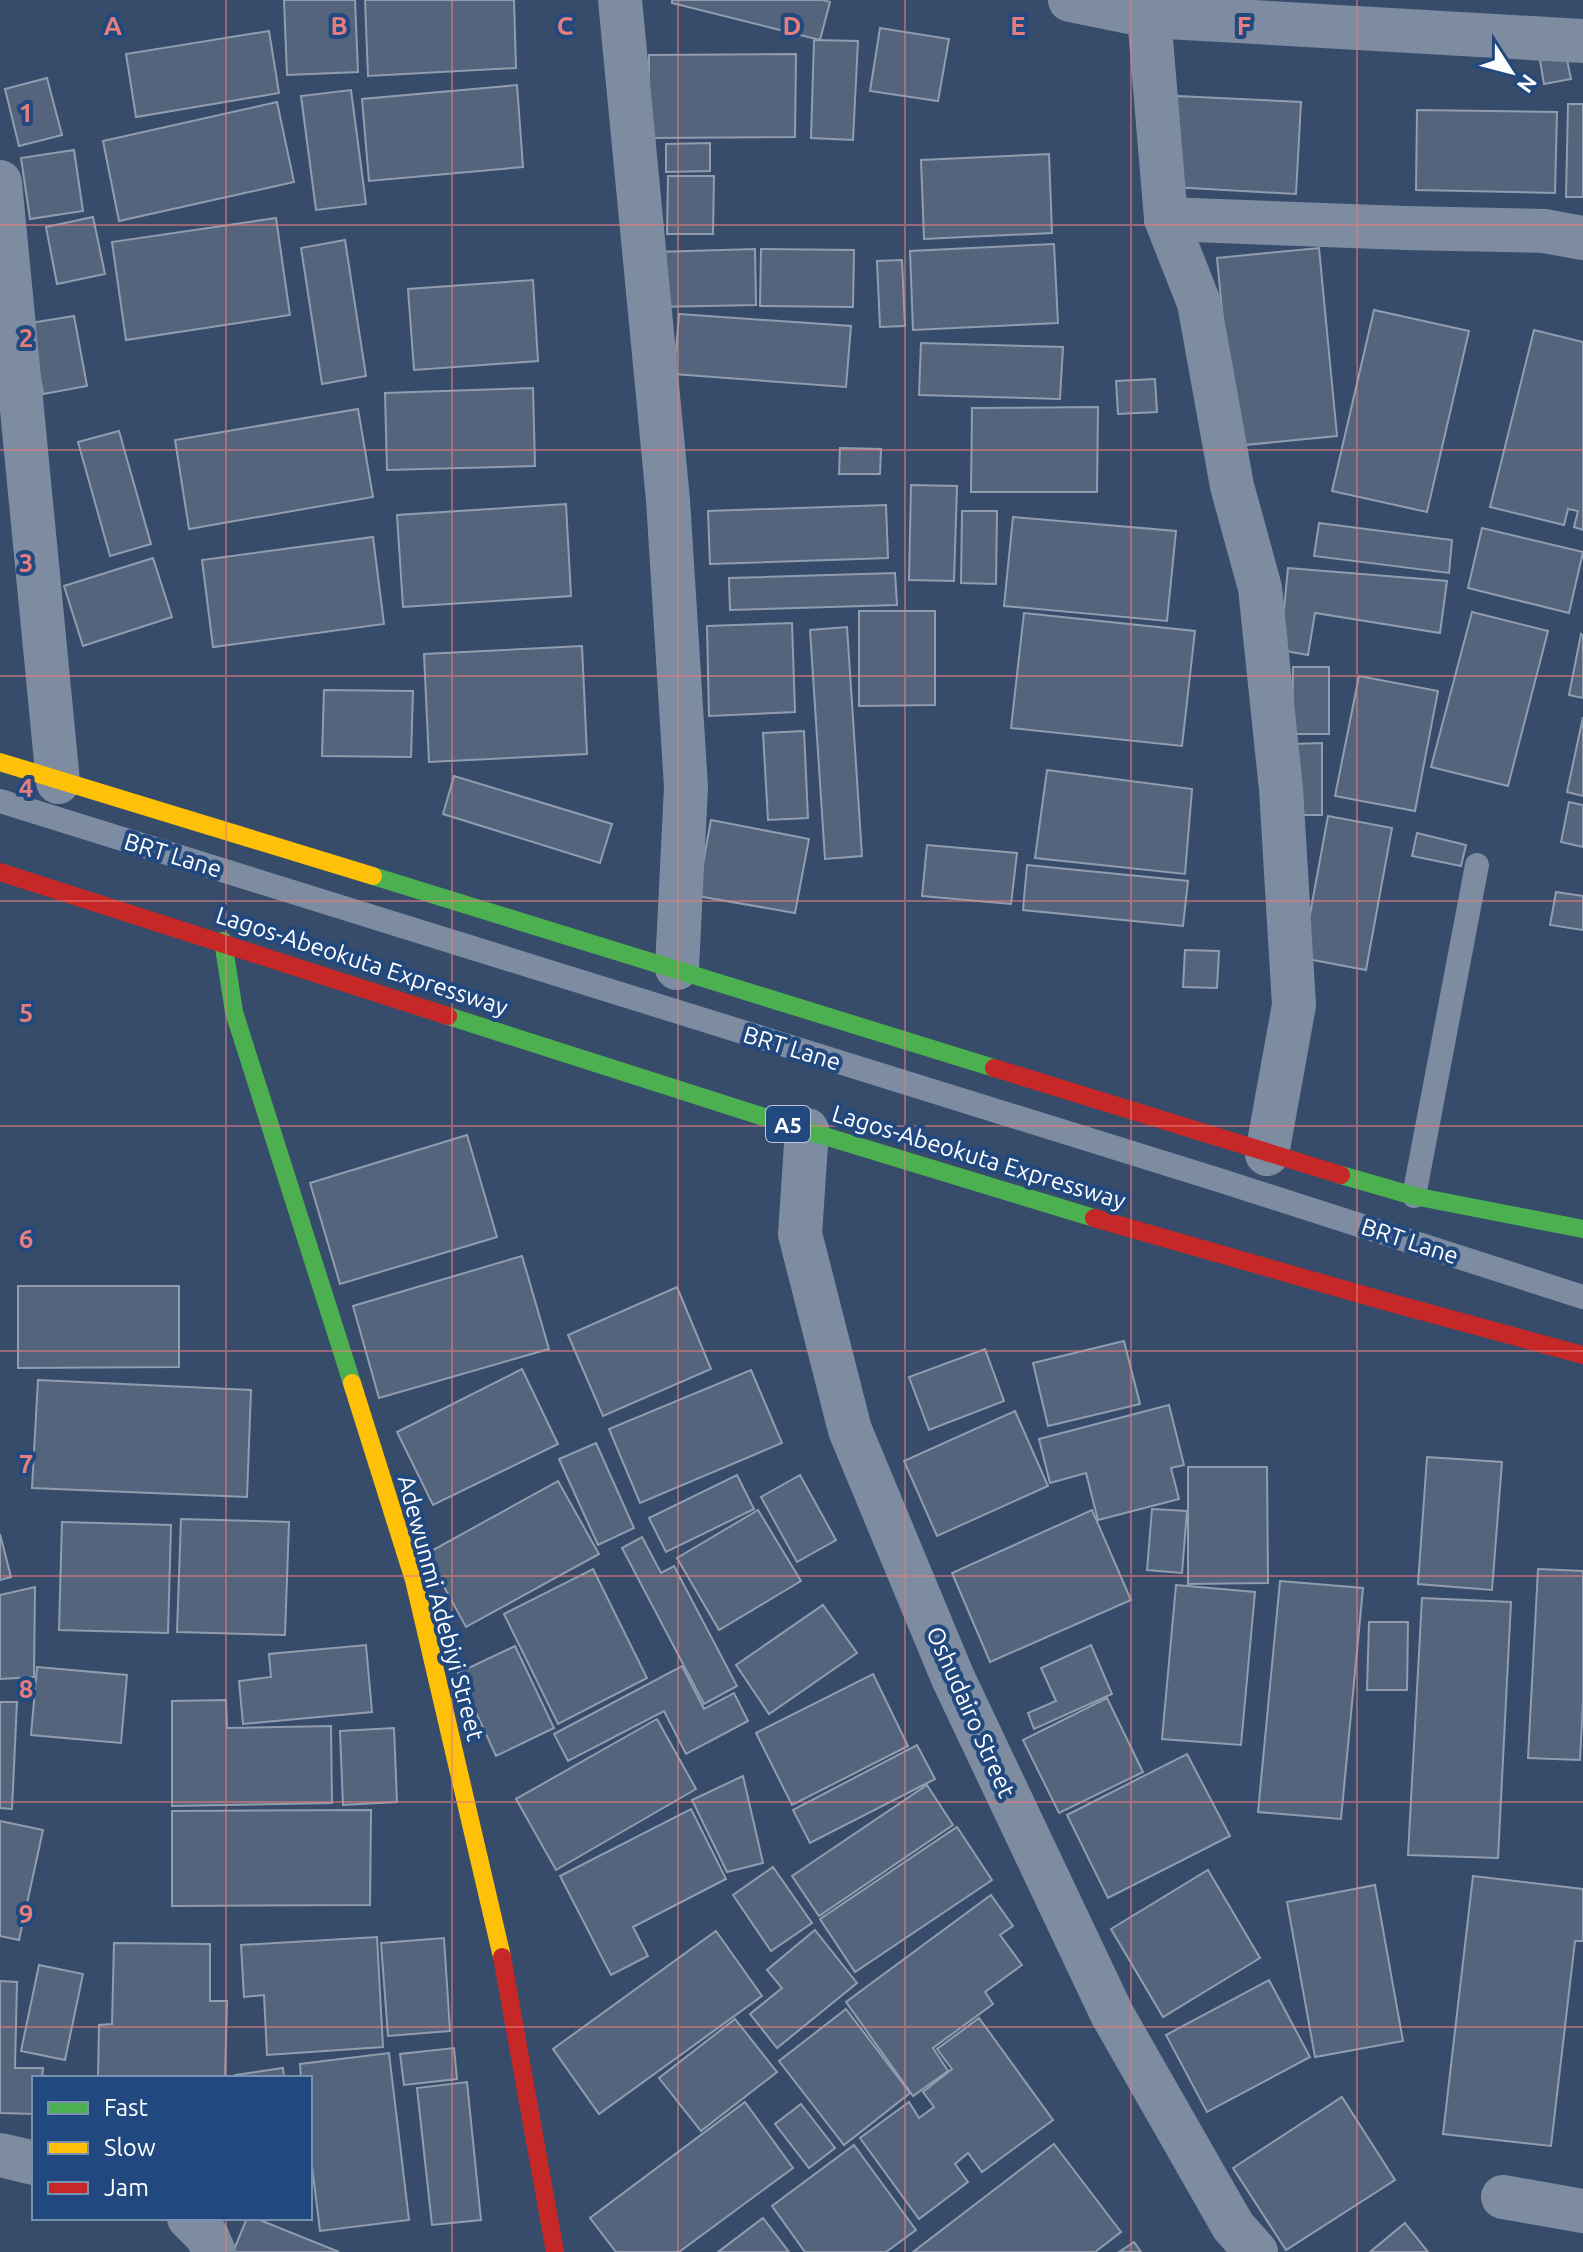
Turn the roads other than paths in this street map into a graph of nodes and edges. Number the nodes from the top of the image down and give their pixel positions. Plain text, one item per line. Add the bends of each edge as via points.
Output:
1 (620, 0) edge
2 (1070, 0) edge
3 (1149, 16) junction
4 (1583, 41) edge
5 (0, 182) edge
6 (1166, 219) junction
7 (1583, 238) edge
8 (0, 762) edge
9 (58, 782) junction
10 (0, 801) edge
11 (1477, 865) dead end
12 (0, 872) edge
13 (223, 941) junction
14 (677, 968) junction
15 (807, 1130) junction
16 (1267, 1154) junction
17 (1414, 1196) junction
18 (1583, 1229) edge
19 (1583, 1297) edge
20 (1583, 1355) edge
21 (0, 2155) edge
22 (32, 2163) edge
23 (1503, 2197) dead end
24 (1583, 2211) edge
25 (191, 2220) edge
26 (214, 2252) edge
27 (555, 2252) edge
28 (1256, 2252) edge

1 - 14 street via 668,500 686,787
2 - 3 street
3 - 4 street
3 - 6 street
5 - 9 street
6 - 7 street via 1544,231
6 - 16 street via 1199,303 1232,486 1260,588 1281,789 1294,1005
8 - 9 main road
9 - 14 main road
10 - 19 lane, BRT Lane
11 - 17 lane
12 - 13 main road, Lagos-Abeokuta Expressway / A5
13 - 15 main road, Lagos-Abeokuta Expressway / A5
13 - 27 main road, Adewunmi Adebiyi Street via 234,1012 414,1580 509,1986
14 - 16 main road
15 - 20 main road, Lagos-Abeokuta Expressway / A5 via 1358,1296
15 - 28 street, Oshudairo Street via 800,1234 850,1430 953,1678 1112,2014 1233,2226
16 - 17 main road
17 - 18 main road
21 - 22 street
23 - 24 street
25 - 26 street

